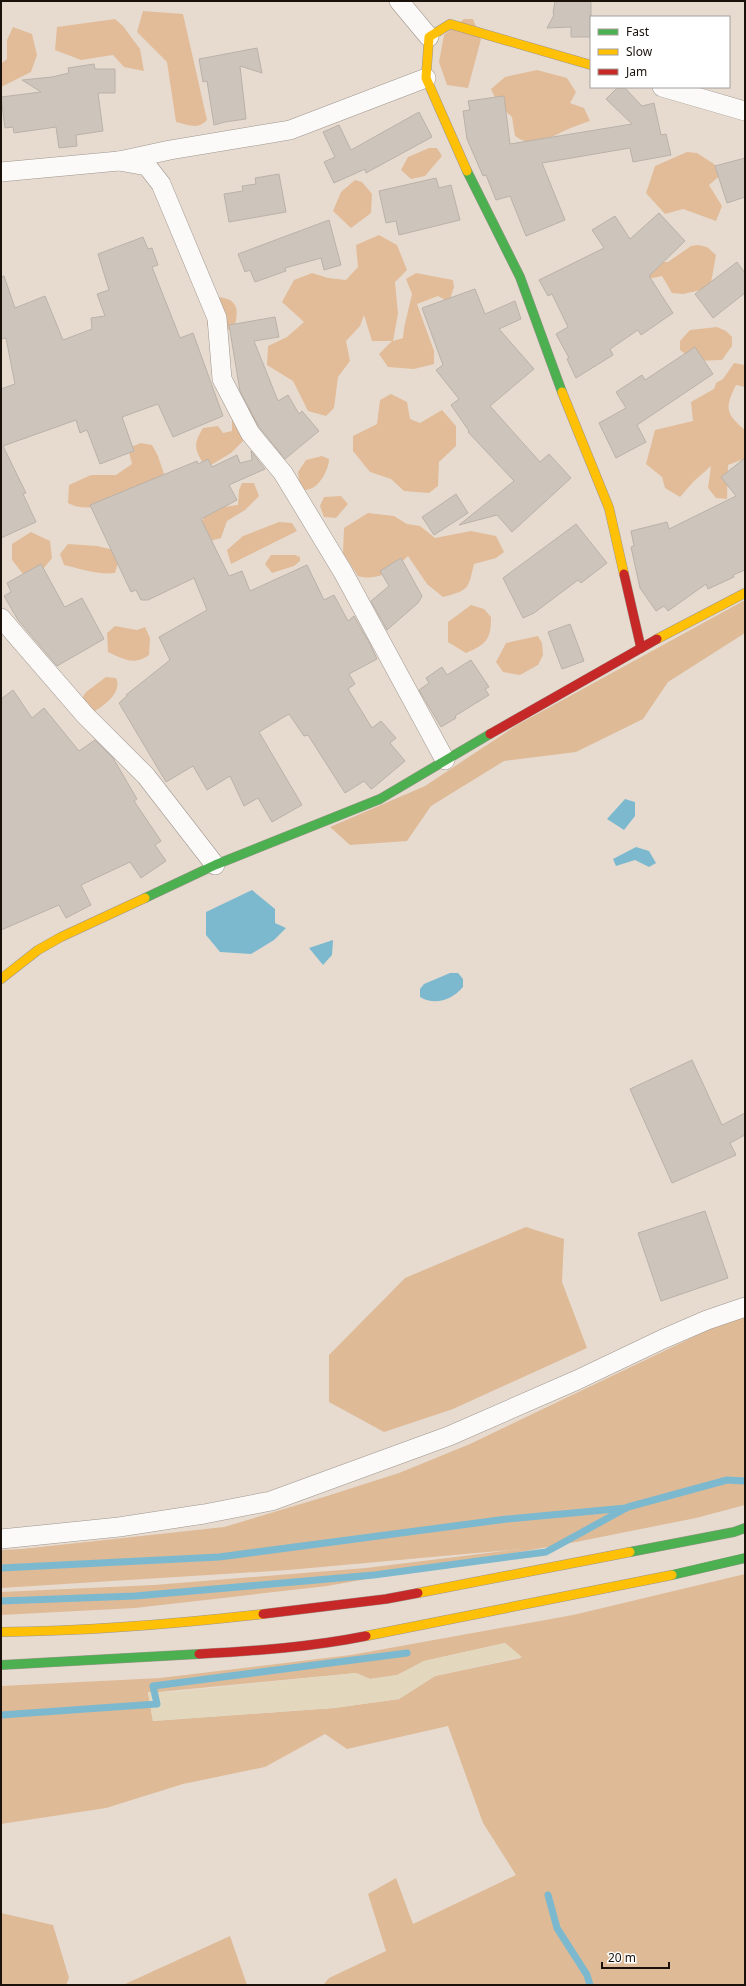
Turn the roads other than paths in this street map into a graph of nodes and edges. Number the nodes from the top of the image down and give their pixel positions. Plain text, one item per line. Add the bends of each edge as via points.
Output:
1 (399, 1) edge
2 (429, 37) junction
3 (590, 65) edge
4 (426, 78) junction
5 (665, 88) edge
6 (745, 111) edge
7 (119, 161) junction
8 (1, 172) edge
9 (745, 593) edge
10 (1, 618) edge
11 (641, 648) junction
12 (445, 760) junction
13 (215, 865) junction
14 (1, 980) edge
15 (745, 1307) edge
16 (745, 1528) edge
17 (1, 1538) edge
18 (745, 1558) edge
19 (1, 1632) edge
20 (1, 1665) edge

1 - 2 street
2 - 3 main road via 450,24
2 - 4 main road
4 - 7 street via 290,130
4 - 11 main road via 467,170 520,277 549,361 608,508
5 - 6 street
7 - 8 street
7 - 12 street via 147,166 161,184 217,318 222,379 250,433 283,473 343,572
9 - 11 main road
10 - 13 street via 85,715 146,776
11 - 12 main road
12 - 13 main road via 380,799
13 - 14 main road via 61,937 38,950
15 - 17 street via 663,1339 449,1436 271,1501 119,1527
16 - 19 main road via 386,1599 220,1619 63,1631
18 - 20 main road via 605,1590 329,1642 252,1651

